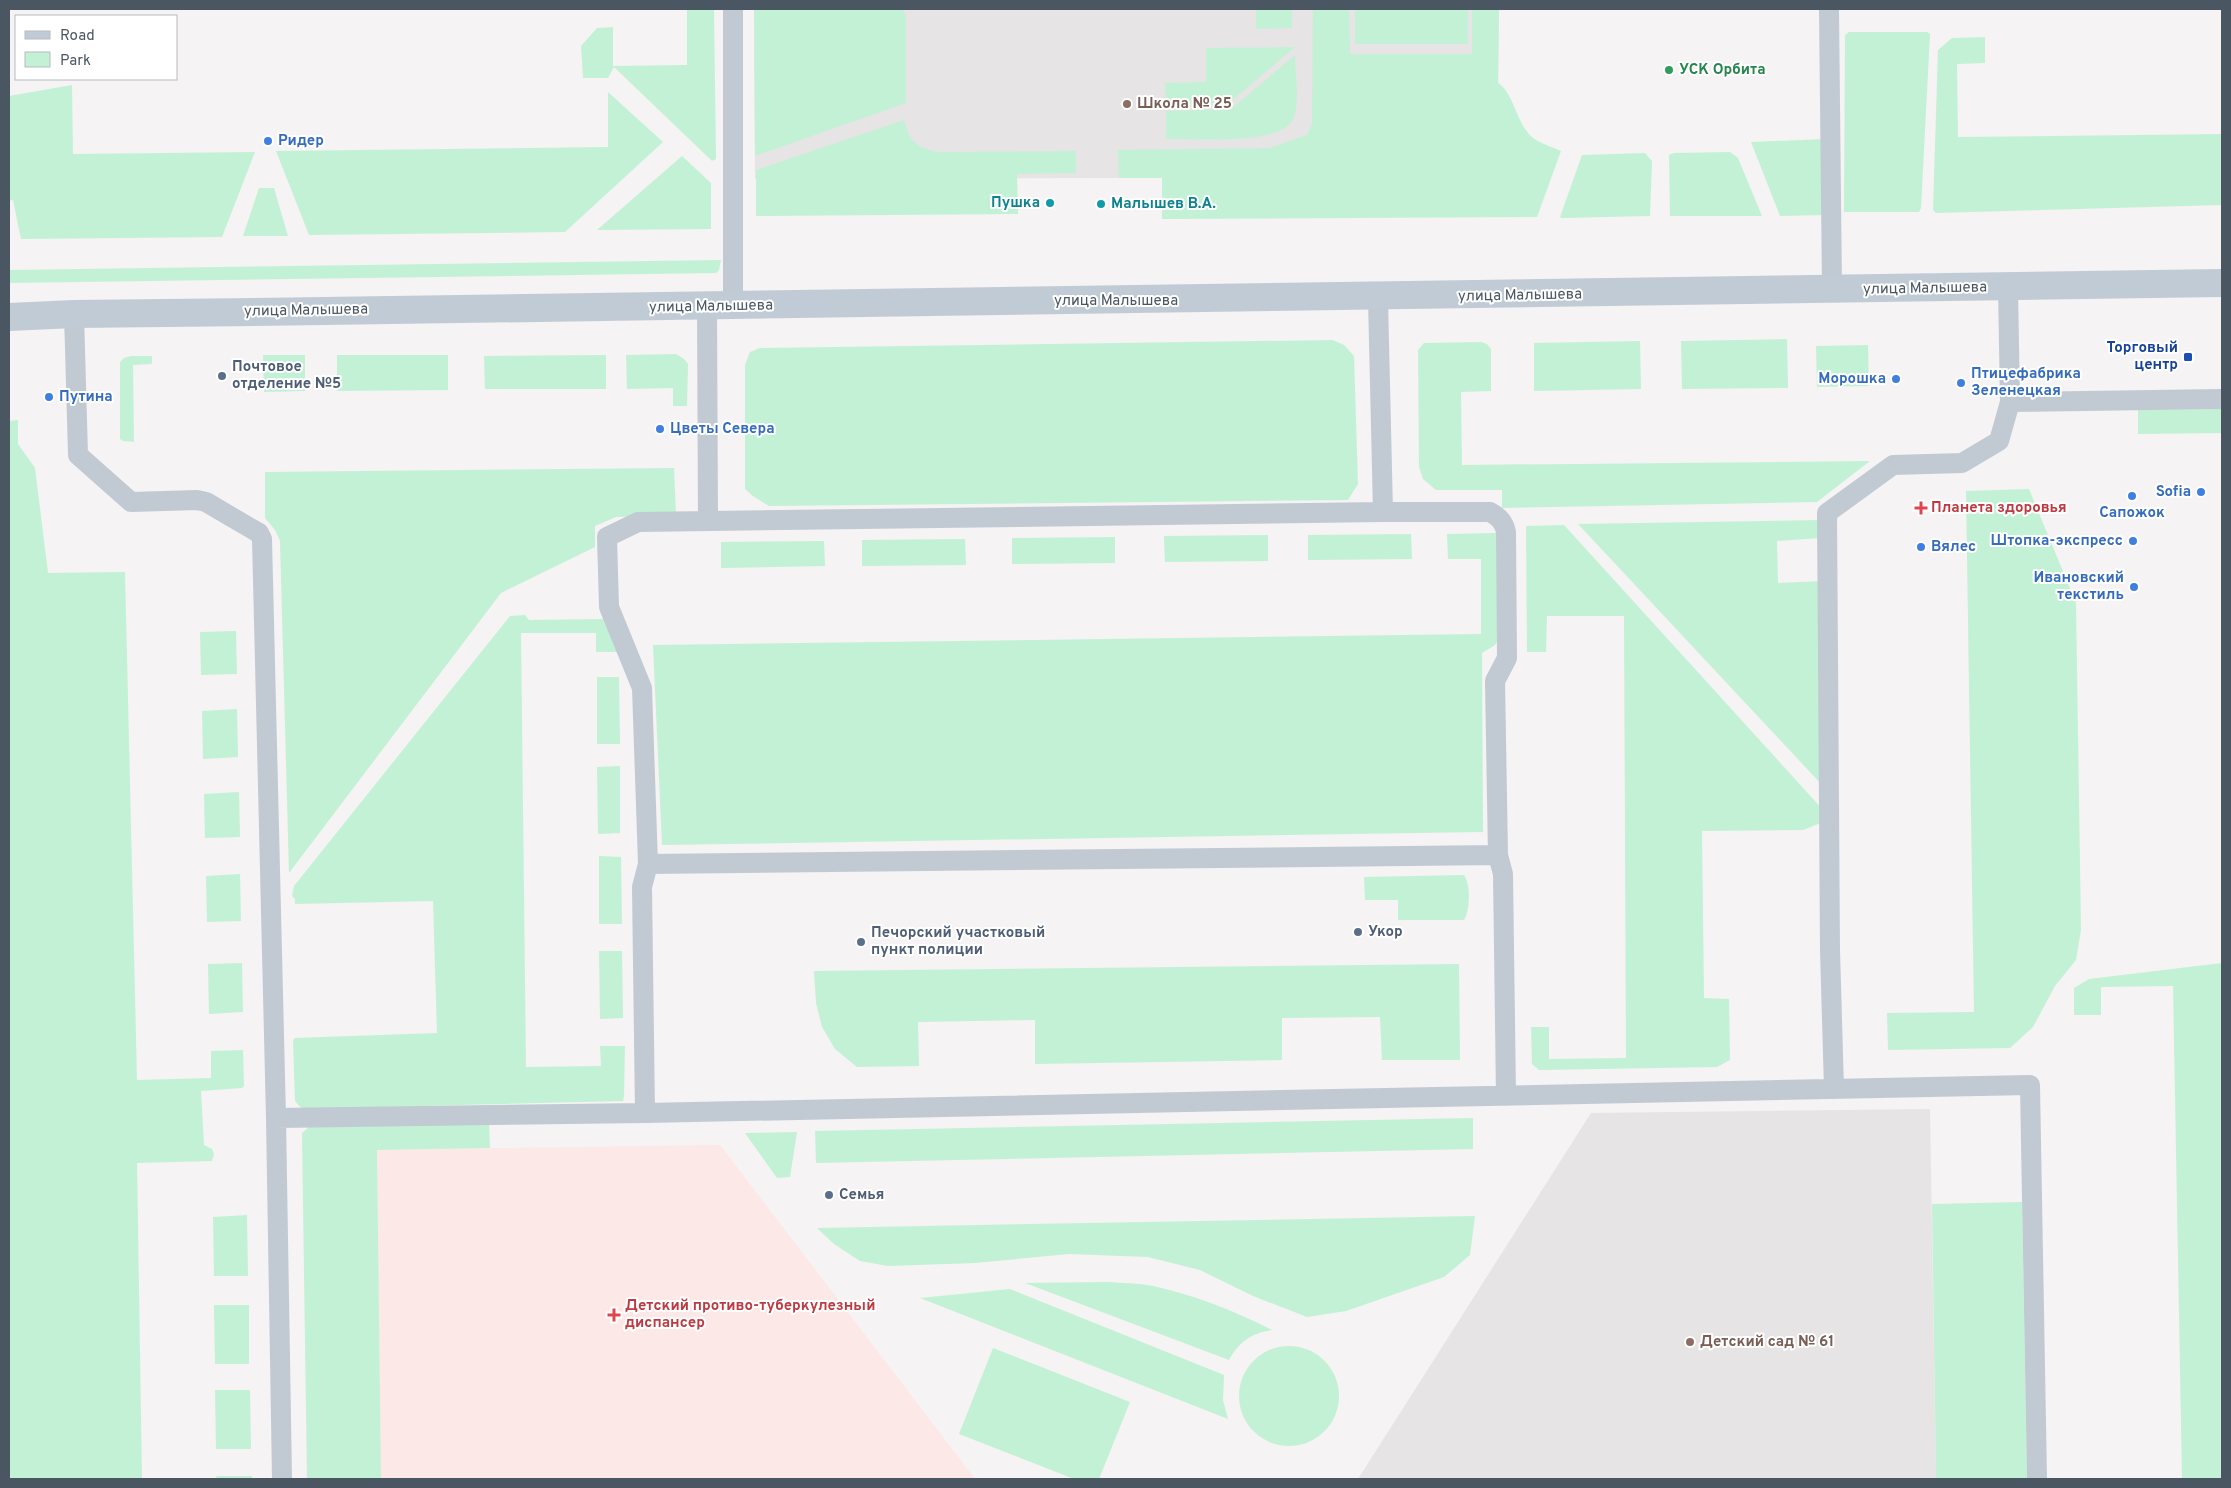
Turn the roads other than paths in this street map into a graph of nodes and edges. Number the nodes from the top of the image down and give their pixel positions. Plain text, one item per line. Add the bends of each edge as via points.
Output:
1 (733, 9) edge
2 (1829, 9) edge
3 (2222, 283) edge
4 (2008, 288) junction
5 (1832, 291) junction
6 (1378, 299) junction
7 (720, 307) junction
8 (74, 314) junction
9 (9, 317) edge
10 (2222, 399) edge
11 (2010, 402) junction
12 (1383, 512) junction
13 (708, 521) junction
14 (1498, 855) junction
15 (648, 864) junction
16 (1834, 1089) junction
17 (1506, 1096) junction
18 (645, 1113) junction
19 (276, 1118) junction
20 (282, 1479) edge
21 (2037, 1479) edge

1 - 7 lane
2 - 5 lane
3 - 4 street, улица Малышева
4 - 5 street, улица Малышева
4 - 11 lane
5 - 6 street, улица Малышева
6 - 7 street, улица Малышева
6 - 12 lane
7 - 8 street, улица Малышева
7 - 13 lane
8 - 9 street, улица Малышева
8 - 19 lane via 78,455 131,502 202,501 259,533 262,539
10 - 11 lane
11 - 16 lane via 2000,442 1962,463 1893,465 1826,513
12 - 13 lane
12 - 14 lane via 1490,512 1504,524 1507,658 1495,681
13 - 15 lane via 638,522 607,537 609,608 642,688
14 - 15 lane
14 - 17 lane via 1503,874
15 - 18 lane via 642,888
16 - 17 lane
16 - 21 lane via 2030,1085
17 - 18 lane
18 - 19 lane
19 - 20 lane

